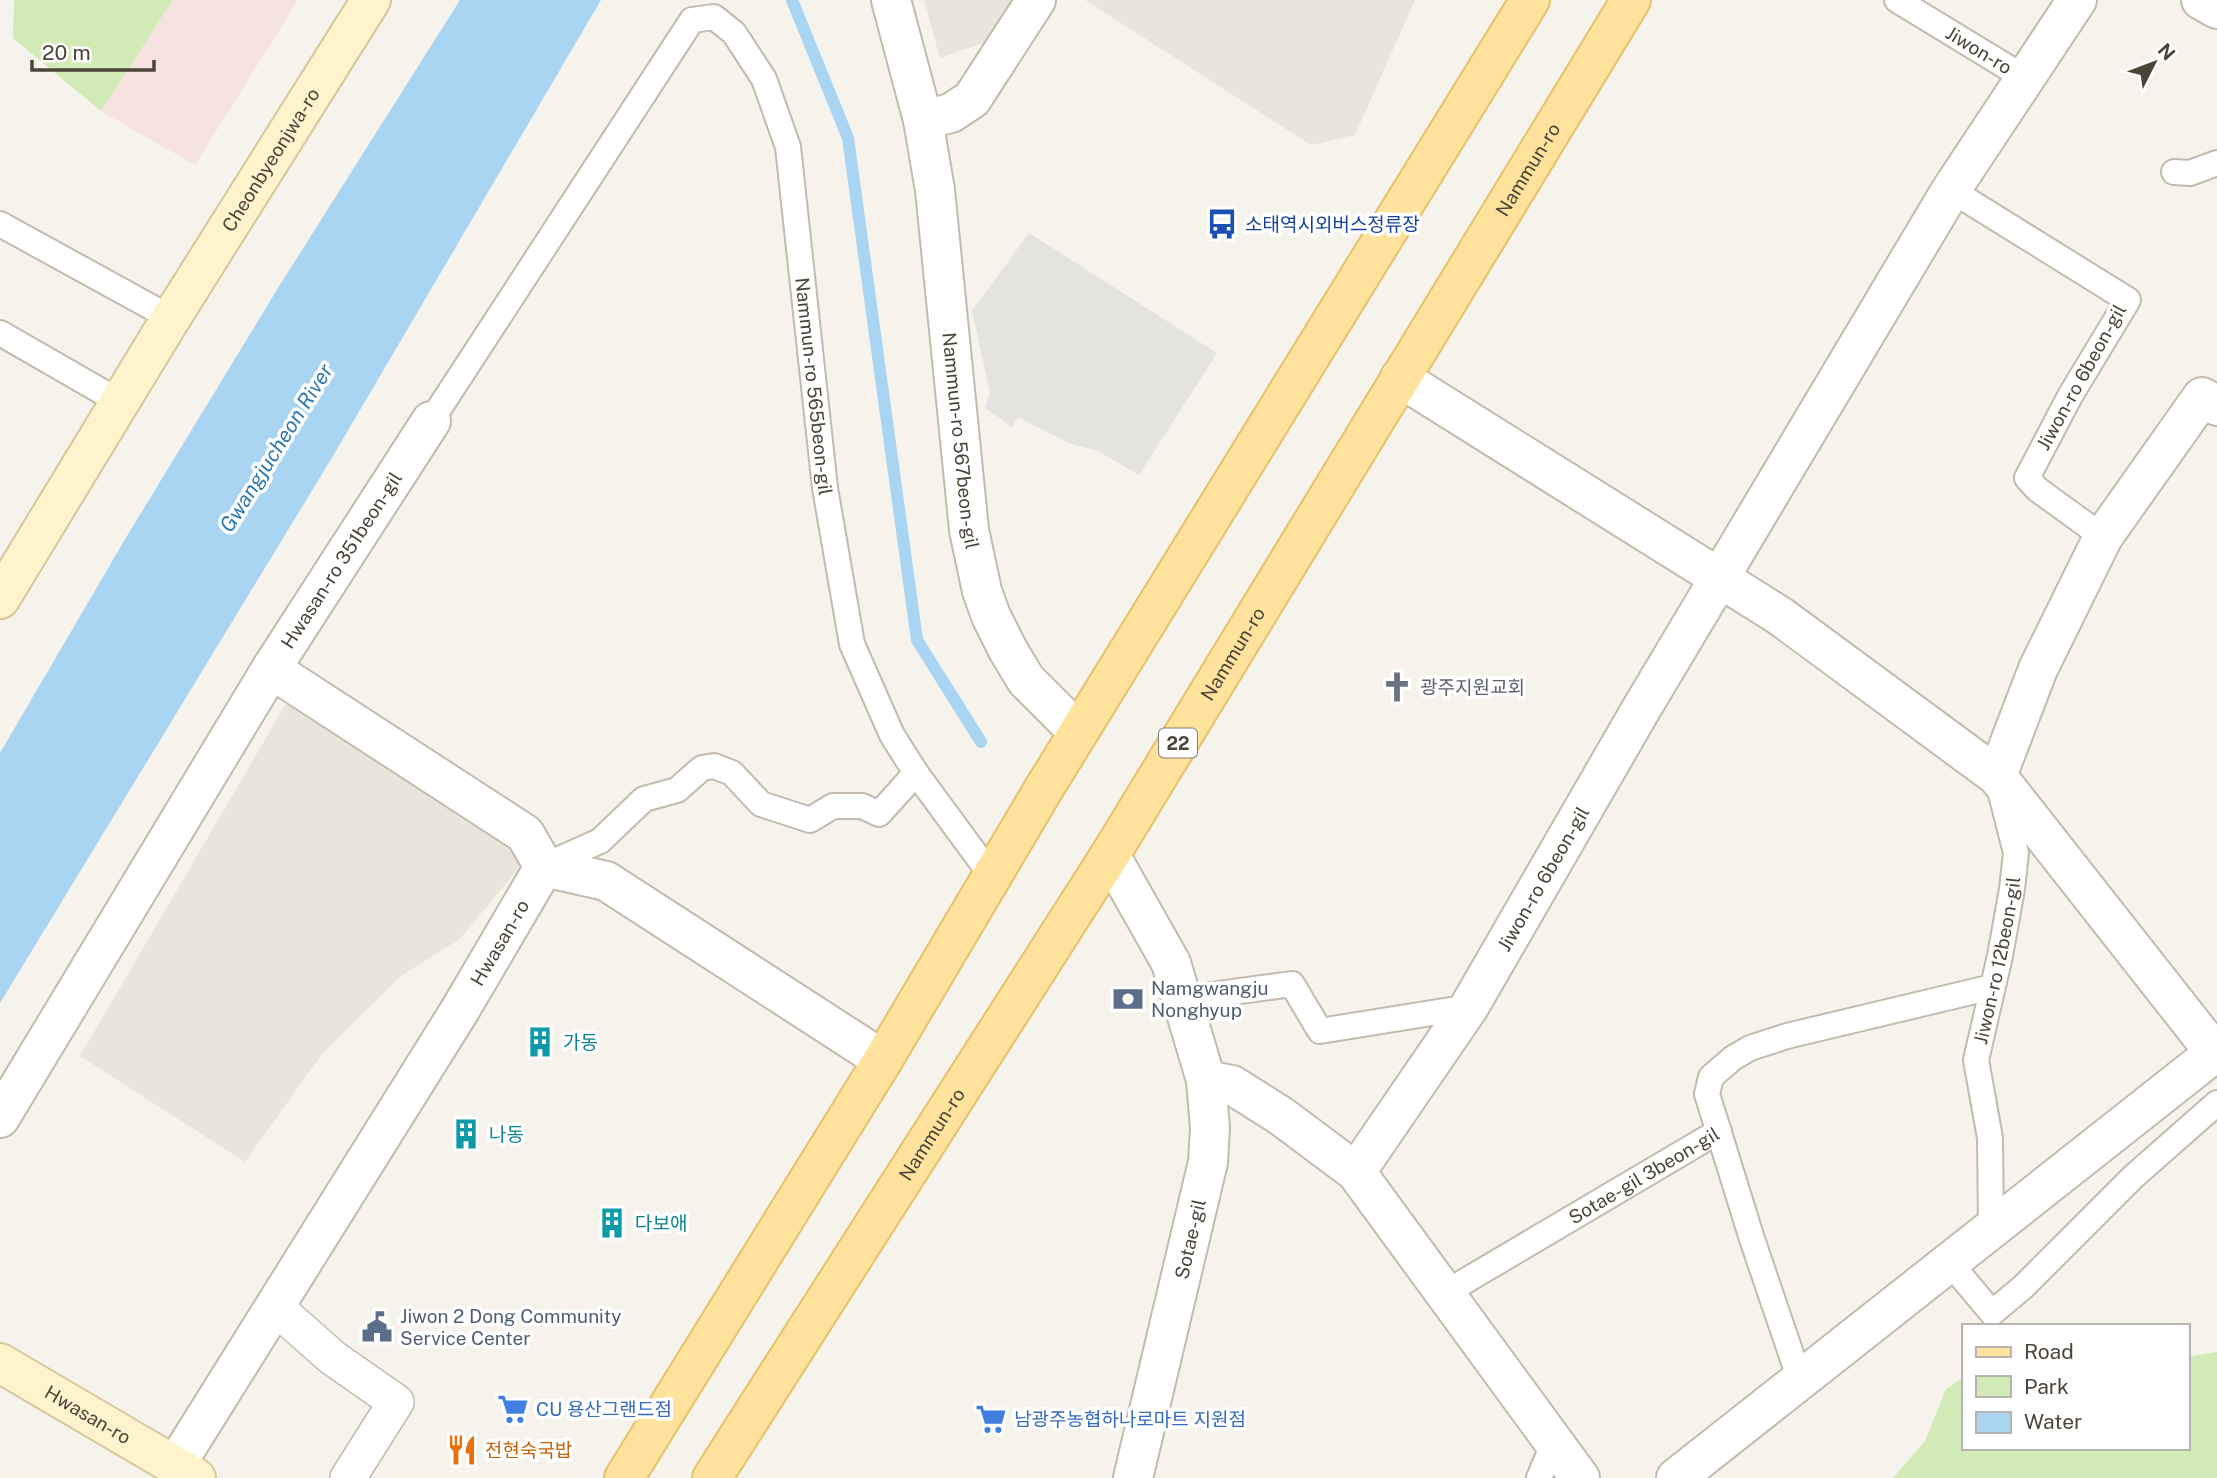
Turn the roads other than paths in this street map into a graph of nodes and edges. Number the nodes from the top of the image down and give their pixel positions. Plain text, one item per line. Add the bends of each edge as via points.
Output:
1 (371, 0) edge
2 (891, 0) edge
3 (1036, 0) edge
4 (1530, 0) edge
5 (1631, 0) edge
6 (1897, 0) edge
7 (2077, 0) edge
8 (2201, 0) edge
9 (2217, 9) edge
10 (703, 19) joint
11 (2025, 78) junction
12 (923, 120) junction
13 (2217, 163) edge
14 (2174, 172) dead end
15 (1951, 190) junction
16 (0, 224) edge
17 (171, 318) junction
18 (0, 333) edge
19 (1401, 378) junction
20 (120, 402) junction
21 (2217, 406) edge
22 (431, 421) joint
23 (2103, 537) junction
24 (1720, 579) junction
25 (3, 588) edge
26 (271, 669) junction
27 (1078, 732) junction
28 (916, 773) junction
29 (1997, 776) junction
30 (1110, 855) junction
31 (544, 867) junction
32 (990, 876) junction
33 (1992, 987) junction
34 (1182, 999) junction
35 (1469, 1007) junction
36 (2216, 1052) edge
37 (883, 1060) junction
38 (1206, 1080) junction
39 (2217, 1103) edge
40 (0, 1118) edge
41 (1719, 1131) junction
42 (1356, 1172) junction
43 (1991, 1228) junction
44 (1950, 1263) junction
45 (1445, 1293) junction
46 (274, 1306) junction
47 (0, 1363) edge
48 (1800, 1380) junction
49 (1554, 1442) junction
50 (185, 1472) edge
51 (348, 1478) edge
52 (624, 1478) edge
53 (712, 1478) edge
54 (1133, 1478) edge
55 (1539, 1478) edge
56 (1580, 1478) edge
57 (1676, 1478) edge

1 - 17 main road, Cheonbyeonjwa-ro
2 - 12 street, Nammun-ro 567beon-gil
3 - 12 street via 972,99 951,113
4 - 27 main road
5 - 19 main road, Nammun-ro / 22
6 - 11 lane, Jiwon-ro
7 - 11 street, Jiwon-ro 6beon-gil
8 - 9 street
10 - 22 lane, Hwasan-ro 351beon-gil via 692,20
10 - 28 lane, Nammun-ro 565beon-gil via 714,17 734,33 764,79 788,147 825,488 852,644 892,735
11 - 15 street, Jiwon-ro 6beon-gil
12 - 27 street, Nammun-ro 567beon-gil via 935,191 970,530 982,591 1026,680
13 - 14 lane via 2190,173
15 - 23 lane, Jiwon-ro 6beon-gil via 2128,300 2027,478
15 - 24 street, Jiwon-ro 6beon-gil
16 - 17 lane
17 - 20 main road, Cheonbyeonjwa-ro
18 - 20 lane
19 - 24 street
19 - 30 main road, Nammun-ro / 22
20 - 25 main road, Cheonbyeonjwa-ro
21 - 23 street via 2202,397
22 - 26 street, Hwasan-ro 351beon-gil
23 - 29 street via 2038,669
24 - 29 street via 1780,616
24 - 35 street, Jiwon-ro 6beon-gil
26 - 31 street via 525,834
26 - 40 street, Hwasan-ro 351beon-gil
27 - 32 main road
28 - 31 lane via 879,814 862,806 833,806 810,820 761,804 732,774 714,766 702,768 677,790 644,799 600,841
28 - 32 lane, Nammun-ro 565beon-gil
29 - 33 lane, Jiwon-ro 12beon-gil via 2016,853
29 - 36 street
30 - 34 street, Sotae-gil via 1171,963
30 - 53 main road, Nammun-ro / 22
31 - 37 street via 606,881
31 - 46 street, Hwasan-ro
32 - 37 main road
33 - 41 lane, Sotae-gil 3beon-gil via 1750,1048 1711,1077 1707,1094
33 - 43 lane, Jiwon-ro 12beon-gil via 1976,1060 1990,1138
34 - 35 lane via 1292,984 1320,1031
34 - 38 street, Sotae-gil
35 - 42 street, Jiwon-ro 6beon-gil
36 - 43 street
37 - 52 main road
38 - 42 street via 1232,1085
38 - 54 street, Sotae-gil via 1208,1162
39 - 44 lane via 1992,1313
41 - 45 lane, Sotae-gil 3beon-gil
41 - 48 lane
42 - 45 street
43 - 44 street
44 - 48 street
45 - 49 street
46 - 50 street, Hwasan-ro
46 - 51 street via 333,1358 396,1402
47 - 50 main road, Hwasan-ro
48 - 57 street
49 - 55 lane
49 - 56 street

